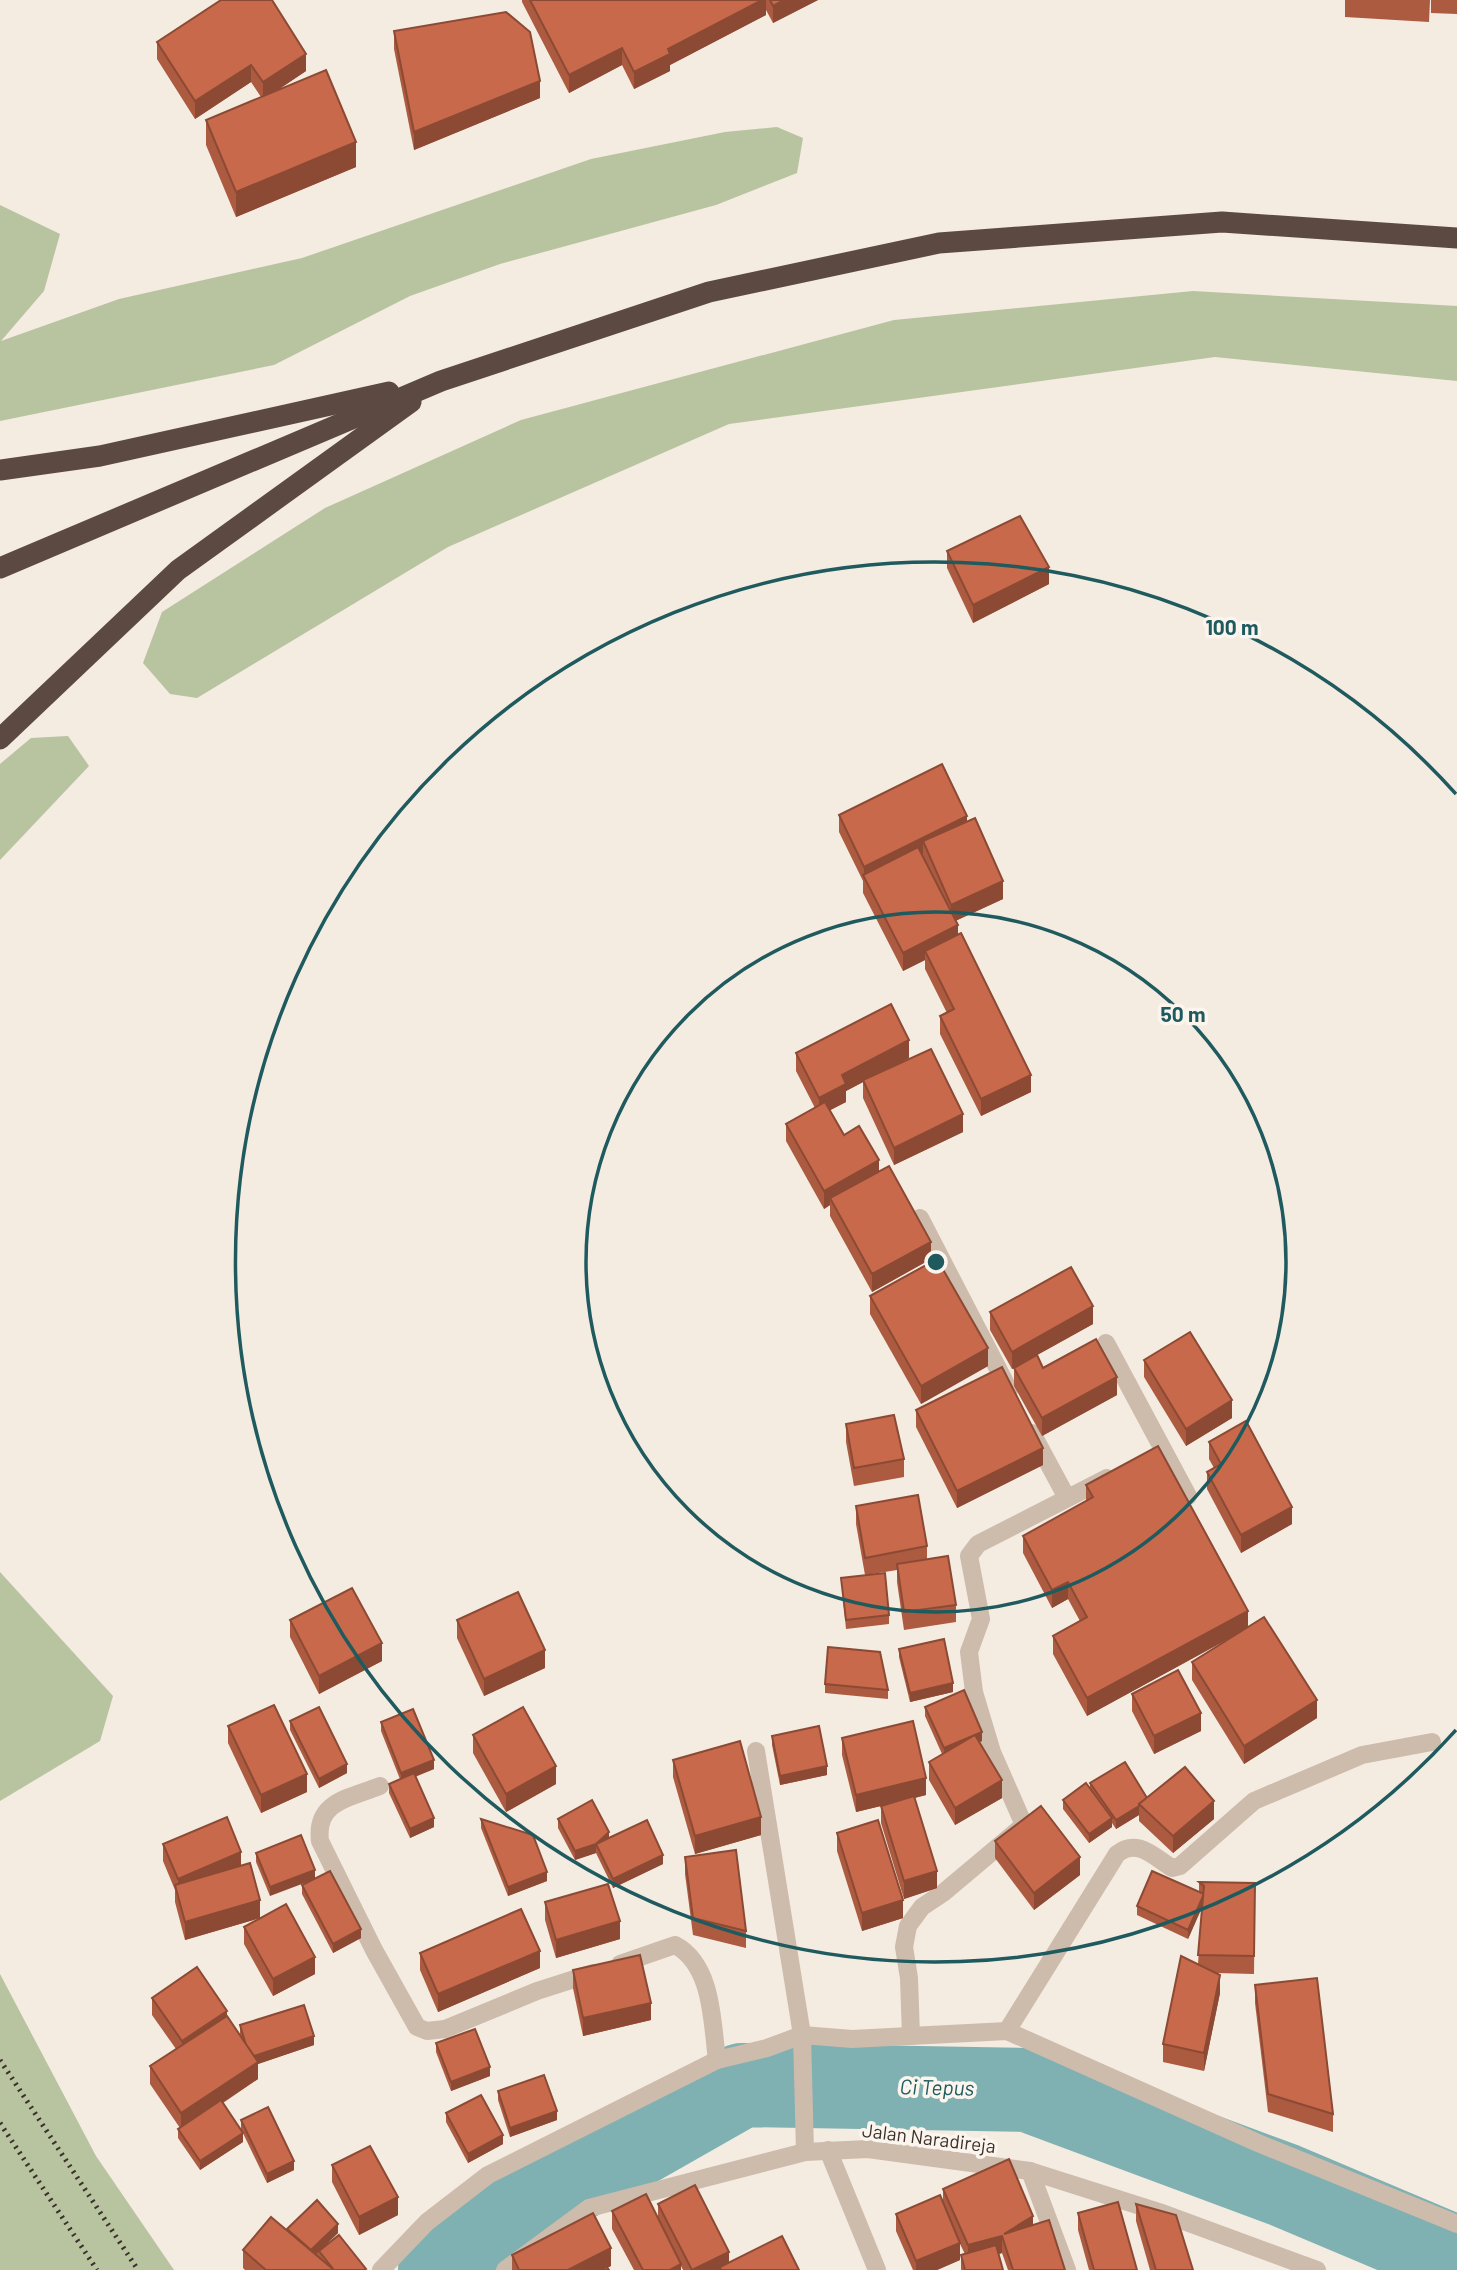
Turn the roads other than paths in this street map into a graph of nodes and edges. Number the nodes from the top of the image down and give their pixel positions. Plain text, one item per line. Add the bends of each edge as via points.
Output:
1 (1457, 238) edge
2 (441, 381) junction
3 (0, 470) edge
4 (0, 568) edge
5 (0, 739) edge
6 (920, 1218) edge
7 (1106, 1343) dead end
8 (1127, 1467) edge
9 (1188, 1496) edge
10 (1067, 1498) junction
11 (1432, 1742) dead end
12 (756, 1751) dead end
13 (380, 1786) dead end
14 (1007, 2031) junction
15 (911, 2036) junction
16 (802, 2041) junction
17 (717, 2060) junction
18 (828, 2150) junction
19 (805, 2152) junction
20 (1030, 2171) junction
21 (1457, 2224) edge
22 (381, 2270) edge
23 (505, 2270) edge
24 (877, 2270) edge
25 (1067, 2270) edge
26 (1317, 2270) edge

1 - 2 highway via 1222,222 939,243 709,292
2 - 3 highway via 100,456
2 - 4 highway
2 - 5 highway via 178,570
6 - 10 street
7 - 9 street via 1157,1452
8 - 10 street
10 - 15 street via 978,1544 969,1556 981,1619 969,1652 974,1692 992,1752 1024,1825 922,1907 908,1926 904,1947
11 - 14 street via 1362,1755 1254,1801 1180,1866 1172,1868 1138,1846 1126,1846
12 - 16 street
13 - 17 street via 325,1811 318,1824 320,1841 417,2027 445,2029 537,1991 675,1945 691,1959 708,1990
14 - 15 street
14 - 21 street via 1258,2143
15 - 16 street
16 - 17 street
16 - 19 street
17 - 22 street via 488,2175 427,2222
18 - 19 street, Jalan Naradireja
18 - 20 street, Jalan Naradireja via 868,2149
18 - 24 street
19 - 23 street, Jalan Naradireja via 589,2208
20 - 25 street
20 - 26 street, Jalan Naradireja

